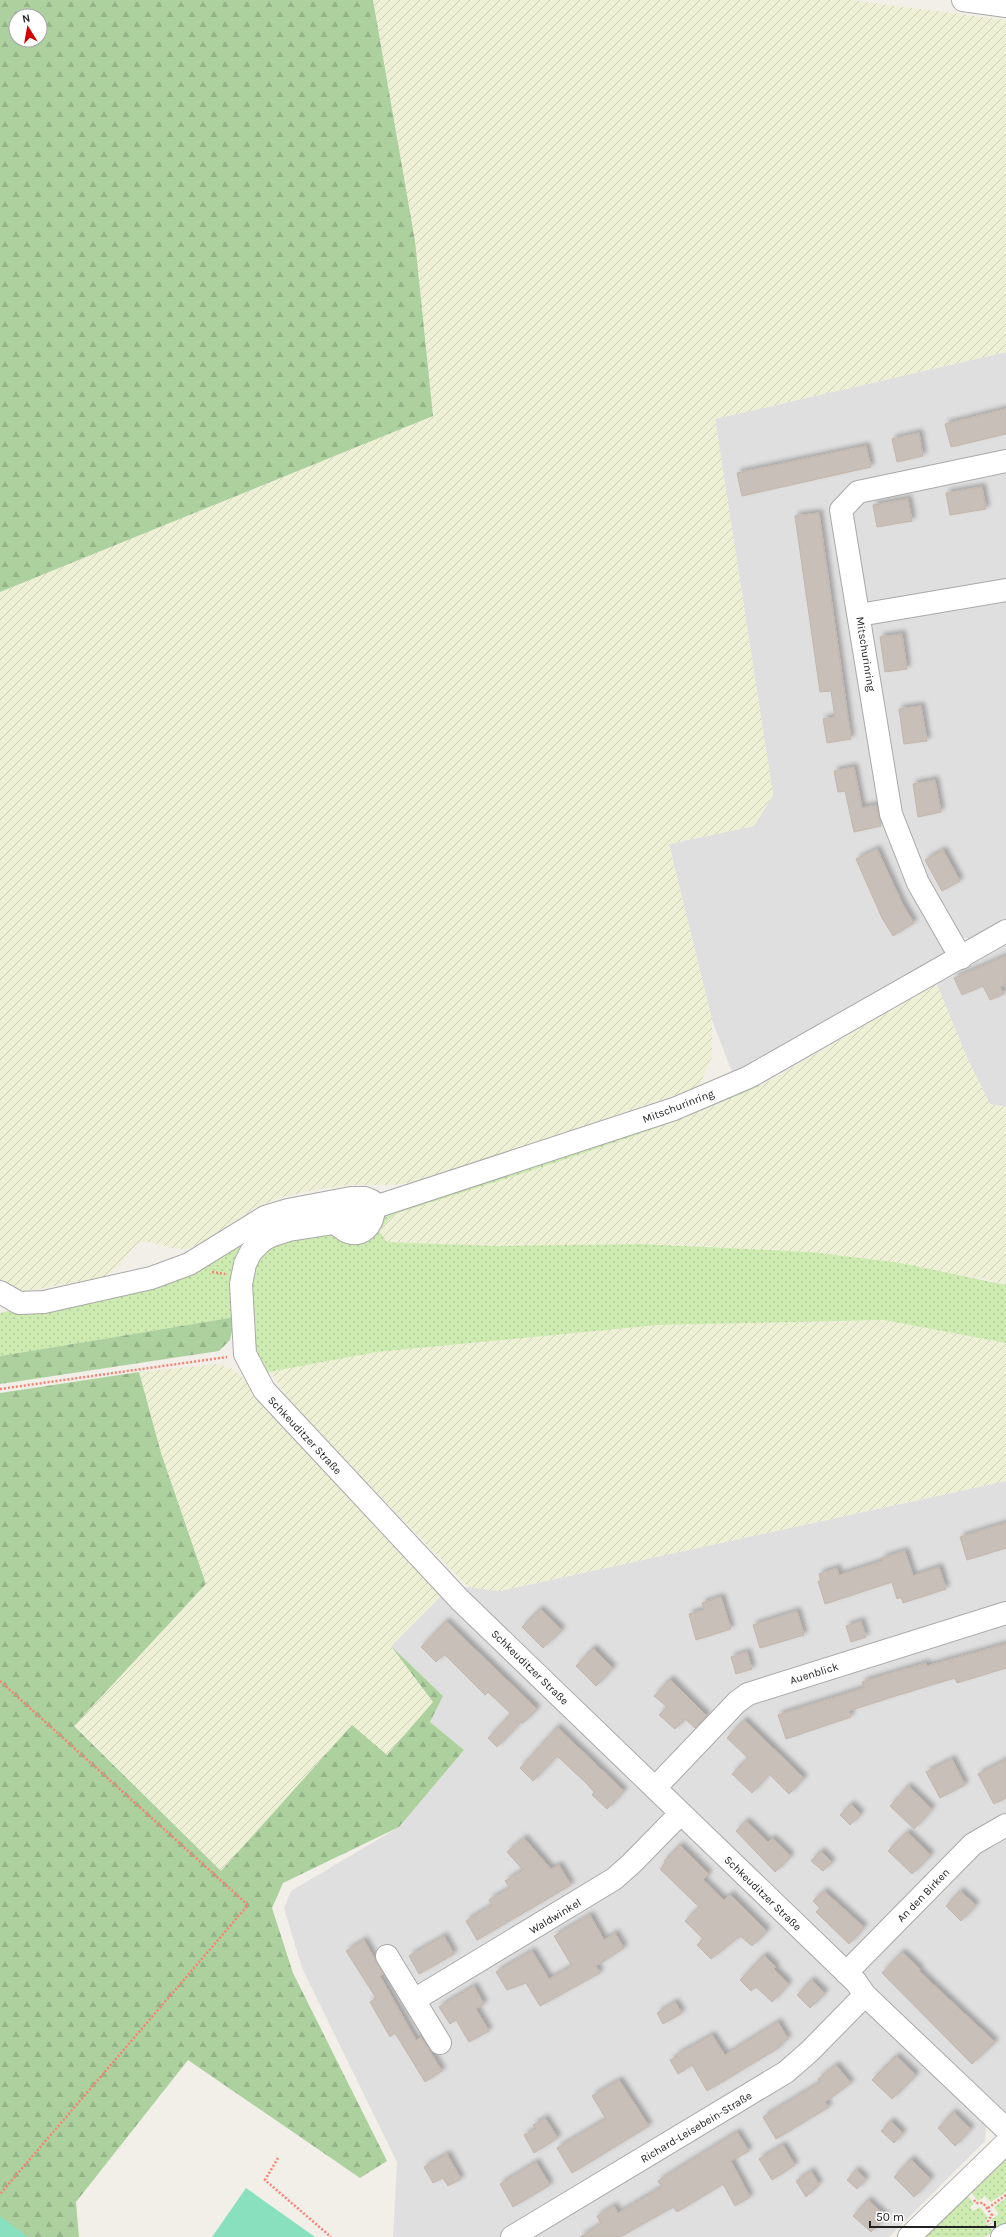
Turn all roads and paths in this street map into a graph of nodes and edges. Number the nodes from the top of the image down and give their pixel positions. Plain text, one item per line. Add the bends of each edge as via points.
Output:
1 (963, 0) edge
2 (1006, 6) edge
3 (1006, 461) edge
4 (1006, 590) edge
5 (859, 615) junction
6 (1006, 931) edge
7 (961, 958) junction
8 (375, 1207) junction
9 (0, 1292) edge
10 (245, 1354) junction
11 (0, 1389) edge
12 (1006, 1613) edge
13 (0, 1681) edge
14 (655, 1788) junction
15 (680, 1813) junction
16 (1006, 1825) edge
17 (387, 1956) dead end
18 (846, 1973) junction
19 (865, 1995) junction
20 (414, 2000) junction
21 (440, 2043) dead end
22 (1006, 2129) edge
23 (1006, 2143) edge
24 (278, 2158) dead end
25 (962, 2186) junction
26 (0, 2194) edge
27 (1006, 2195) edge
28 (988, 2208) junction
29 (1000, 2233) edge
30 (331, 2237) edge
31 (512, 2237) edge
32 (909, 2237) edge

1 - 2 street
3 - 5 street, Mitschurinring via 858,492 841,510
4 - 5 street
5 - 7 street, Mitschurinring via 891,814 918,883
6 - 7 street, Mitschurinring
7 - 8 street, Mitschurinring via 750,1077 710,1095 674,1110
8 - 9 street via 372,1201 365,1198 351,1198 265,1217 189,1264 143,1280 44,1302 19,1303
8 - 10 street, Schkeuditzer Straße via 334,1223 273,1235 263,1240 251,1252 245,1264 241,1284
10 - 11 path
10 - 14 street, Schkeuditzer Straße via 264,1390 460,1600
12 - 14 street, Auenblick via 748,1694 737,1702
13 - 26 path via 248,1905
14 - 15 street, Schkeuditzer Straße
15 - 18 street, Schkeuditzer Straße
15 - 20 street, Waldwinkel via 632,1864 614,1879
16 - 18 street, An den Birken via 973,1844
17 - 20 street
18 - 19 street, Schkeuditzer Straße
19 - 22 street, Schkeuditzer Straße
19 - 31 street, Richard-Leisebein-Straße via 810,2052 786,2072
20 - 21 street
23 - 25 street
24 - 30 path via 265,2180
25 - 28 path via 976,2203 983,2202
25 - 32 street
27 - 28 path
28 - 29 path via 992,2215 988,2221

